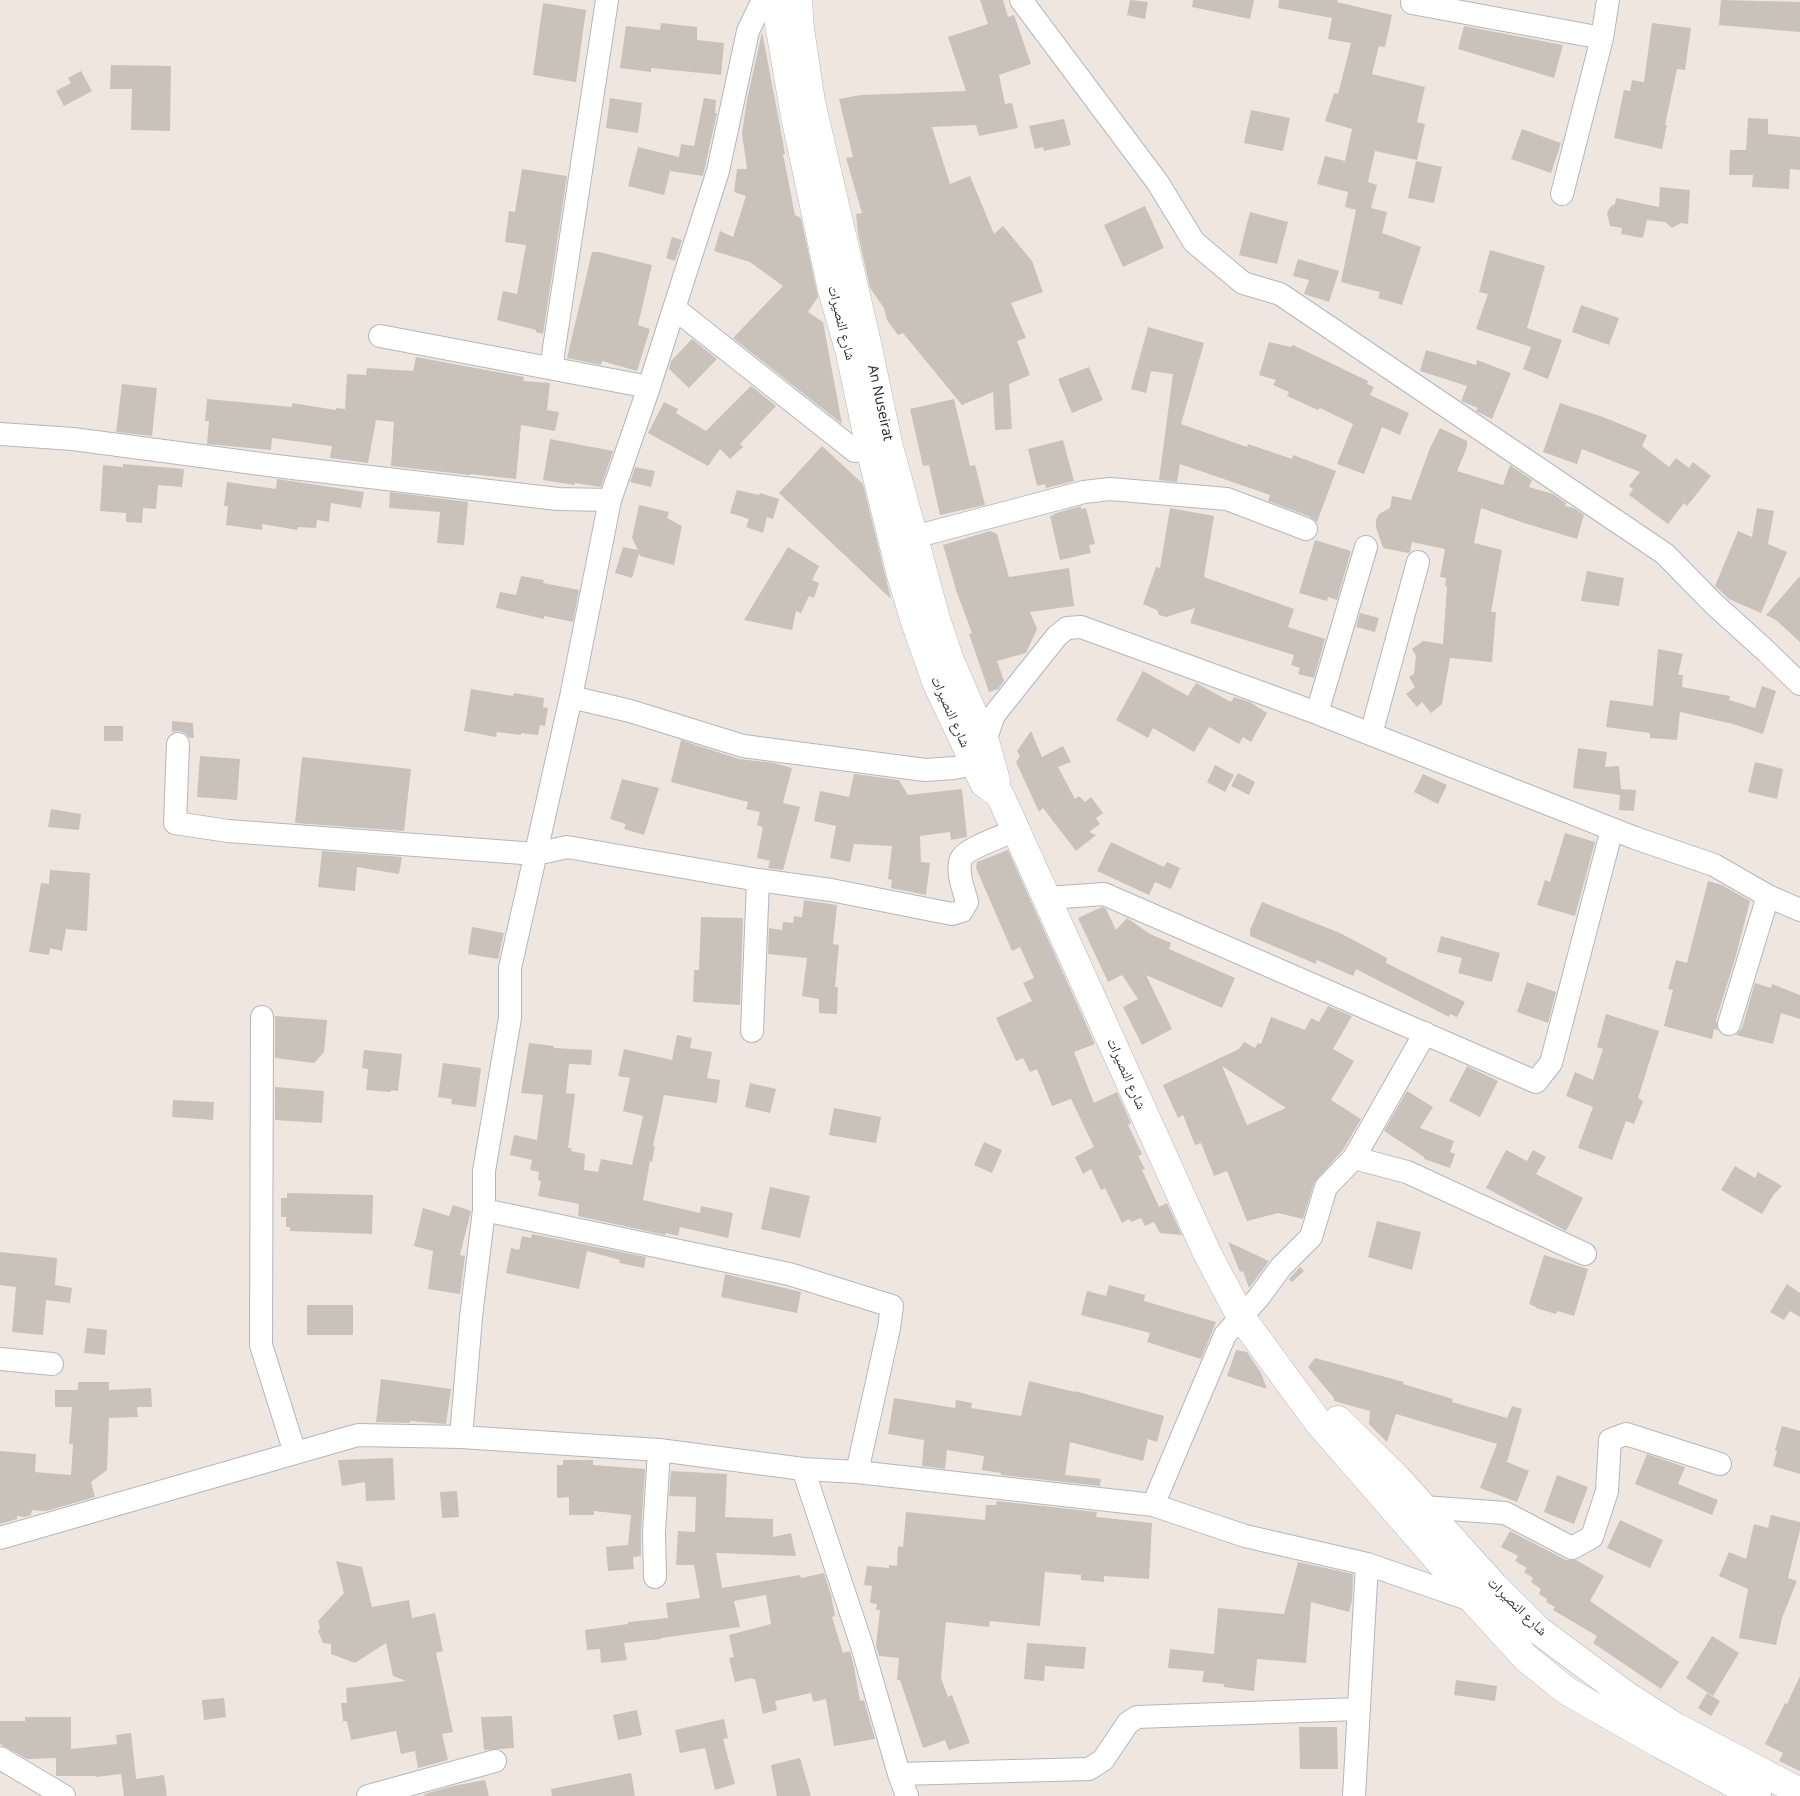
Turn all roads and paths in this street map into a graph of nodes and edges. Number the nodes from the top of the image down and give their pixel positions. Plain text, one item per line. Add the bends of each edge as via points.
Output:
1 (607, 0) edge
2 (763, 0) edge
3 (775, 0) edge
4 (798, 0) edge
5 (1021, 0) edge
6 (1608, 0) edge
7 (1412, 3) dead end
8 (1602, 38) junction
9 (1562, 194) dead end
10 (674, 308) junction
11 (380, 336) dead end
12 (551, 368) junction
13 (649, 387) junction
14 (0, 434) edge
15 (879, 446) junction
16 (610, 500) junction
17 (1306, 529) dead end
18 (914, 537) junction
19 (1366, 547) dead end
20 (1418, 562) dead end
21 (1800, 684) edge
22 (571, 697) junction
23 (1317, 712) junction
24 (1371, 734) junction
25 (178, 744) dead end
26 (983, 755) junction
27 (1000, 795) joint
28 (1612, 829) junction
29 (1016, 830) junction
30 (536, 854) junction
31 (758, 880) junction
32 (1768, 896) junction
33 (1048, 898) junction
34 (1800, 910) edge
35 (262, 1017) dead end
36 (1728, 1024) dead end
37 (752, 1031) dead end
38 (1425, 1033) junction
39 (1354, 1158) junction
40 (484, 1210) junction
41 (1585, 1254) dead end
42 (1241, 1317) junction
43 (0, 1359) edge
44 (52, 1364) dead end
45 (1277, 1367) junction
46 (461, 1437) junction
47 (659, 1450) junction
48 (295, 1453) junction
49 (1720, 1464) dead end
50 (803, 1469) junction
51 (857, 1472) junction
52 (1152, 1505) junction
53 (1423, 1507) junction
54 (0, 1538) edge
55 (1366, 1564) junction
56 (655, 1577) dead end
57 (1474, 1601) junction
58 (1358, 1709) junction
59 (0, 1758) edge
60 (494, 1761) dead end
61 (898, 1774) junction
62 (1800, 1792) edge
63 (59, 1795) edge
64 (368, 1796) edge
65 (907, 1796) edge
66 (1354, 1796) edge
67 (1757, 1796) edge

1 - 12 street
2 - 10 street via 748,31 718,171
3 - 15 main road, شارع النصيرات via 795,116 832,290
4 - 15 main road, An Nuseirat via 811,102 868,342
5 - 21 street via 1158,183 1194,242 1243,283 1280,294 1665,554
6 - 8 street
7 - 8 street
8 - 9 street
10 - 13 street
10 - 15 street via 855,451
11 - 12 street
12 - 13 street
13 - 16 street
14 - 16 street via 73,439 558,499
15 - 18 main road, An Nuseirat
15 - 26 main road, شارع النصيرات via 901,575 915,622 937,684
16 - 22 street
17 - 18 street via 1226,499 1110,489 1084,492
18 - 26 main road, An Nuseirat via 949,658
19 - 23 street
20 - 24 street
22 - 26 street via 630,711 742,746 924,770 940,770
22 - 30 street
23 - 24 street
23 - 26 street via 1081,627 1066,628 994,715
24 - 28 street
25 - 30 street via 175,823 228,831
26 - 27 main road, An Nuseirat
27 - 29 main road, شارع النصيرات
28 - 32 street via 1714,865
28 - 38 street via 1551,1063 1536,1082
29 - 31 street via 966,852 961,860 960,874 967,902 962,911 952,914 831,890
29 - 33 main road, شارع النصيرات
30 - 31 street via 567,847
30 - 40 street via 510,968 510,1018 484,1171
31 - 37 street
32 - 34 street
32 - 36 street
33 - 38 street via 1104,894
33 - 42 main road, شارع النصيرات via 1207,1253
35 - 48 street via 261,1345
38 - 39 street
39 - 41 street via 1407,1172
39 - 42 street via 1326,1187 1311,1237 1281,1267
40 - 46 street
40 - 51 street via 789,1274 892,1306
42 - 45 main road, شارع النصيرات
42 - 52 street via 1225,1335
43 - 44 street
45 - 53 main road, شارع النصيرات via 1322,1405
45 - 57 main road, شارع النصيرات via 1318,1422
46 - 47 street
46 - 48 street via 358,1435
47 - 50 street
47 - 56 street
48 - 54 street
49 - 53 street via 1626,1434 1610,1440 1608,1491 1592,1537 1572,1548 1505,1513
50 - 51 street
50 - 61 street via 862,1646
51 - 52 street
52 - 55 street via 1245,1536
53 - 62 main road, شارع النصيرات via 1538,1630 1627,1696 1676,1727
55 - 57 street
55 - 58 street
57 - 67 main road, شارع النصيرات via 1526,1658 1567,1691
58 - 61 street via 1137,1717 1128,1723 1103,1760 1089,1769
58 - 66 street
59 - 63 street
60 - 64 street
61 - 65 street

